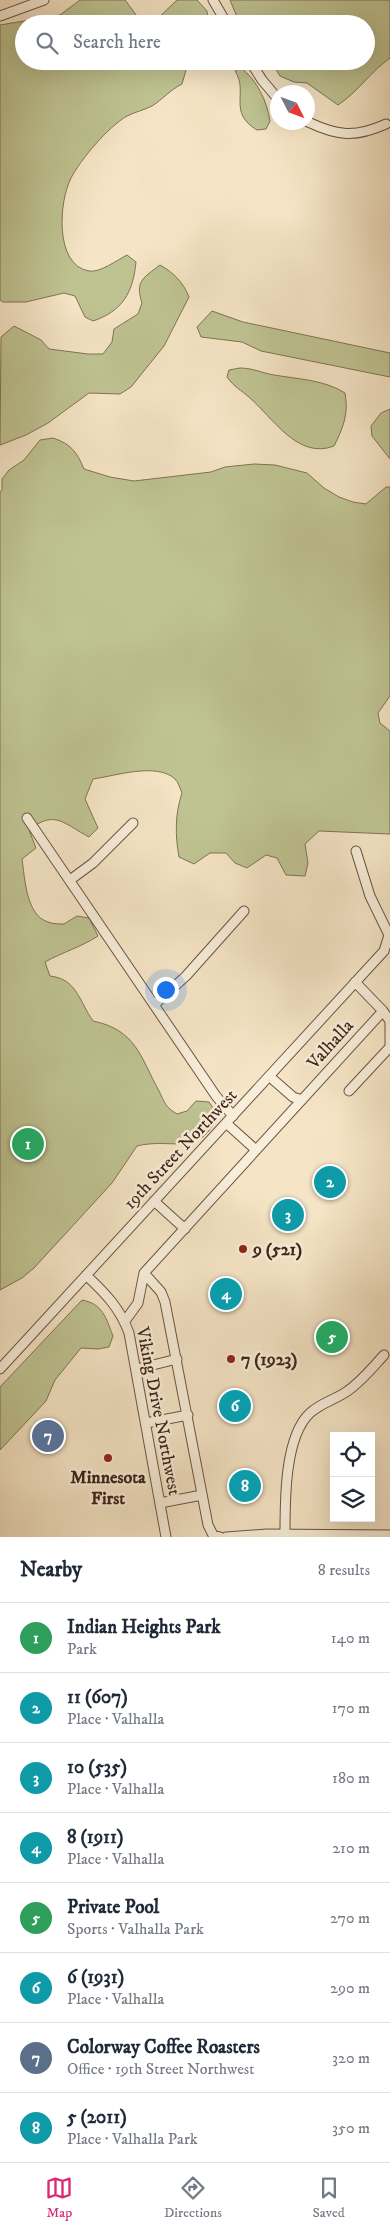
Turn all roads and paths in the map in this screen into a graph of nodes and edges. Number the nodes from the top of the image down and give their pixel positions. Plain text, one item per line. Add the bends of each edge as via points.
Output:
1 (44, 0) edge
2 (213, 0) edge
3 (222, 15) edge
4 (0, 16) edge
5 (256, 70) edge
6 (270, 90) edge
7 (386, 124) dead end
8 (315, 126) edge
9 (27, 818) dead end
10 (132, 823) dead end
11 (356, 851) dead end
12 (70, 880) junction
13 (244, 911) dead end
14 (355, 982) junction
15 (154, 1005) junction
16 (383, 1011) junction
17 (269, 1076) junction
18 (349, 1091) dead end
19 (302, 1100) junction
20 (233, 1116) junction
21 (226, 1123) junction
22 (256, 1150) junction
23 (154, 1201) junction
24 (185, 1229) junction
25 (144, 1273) junction
26 (86, 1275) junction
27 (125, 1321) junction
28 (384, 1354) dead end
29 (177, 1359) junction
30 (0, 1368) edge
31 (137, 1369) junction
32 (188, 1415) junction
33 (146, 1423) junction
34 (202, 1495) junction
35 (160, 1503) junction
36 (390, 1534) edge
37 (285, 1535) edge
38 (334, 1535) edge
39 (166, 1537) edge
40 (220, 1537) edge
41 (226, 1537) edge

1 - 4 street
2 - 3 street
5 - 6 street
7 - 8 street via 360,134 347,135
9 - 12 street
10 - 12 street via 93,863
11 - 14 street, 19th Street Northwest via 370,896 389,936 384,951
12 - 15 street
13 - 15 street via 186,976
14 - 16 street
14 - 17 street, 19th Street Northwest
15 - 20 street
16 - 18 street via 390,1021 390,1047
16 - 19 street, Valhalla
17 - 19 street via 293,1097
17 - 20 street, 19th Street Northwest
19 - 22 street, Valhalla
20 - 21 street, 19th Street Northwest
21 - 22 street
21 - 23 street, 19th Street Northwest
22 - 24 street, Valhalla
23 - 24 street
23 - 26 street, 19th Street Northwest
24 - 25 street, Valhalla
25 - 27 street via 138,1303
25 - 29 street via 161,1292
26 - 27 street, Viking Drive Northwest via 113,1301
26 - 30 street, 19th Street Northwest
27 - 31 street, Viking Drive Northwest
28 - 37 street via 358,1383 319,1406 296,1430 290,1456
29 - 31 street
29 - 32 street
31 - 33 street, Viking Drive Northwest
32 - 33 street
32 - 34 street
33 - 35 street, Viking Drive Northwest
34 - 35 street
34 - 40 street via 211,1532
35 - 39 street, Viking Drive Northwest
36 - 38 street
37 - 38 street
37 - 41 street

